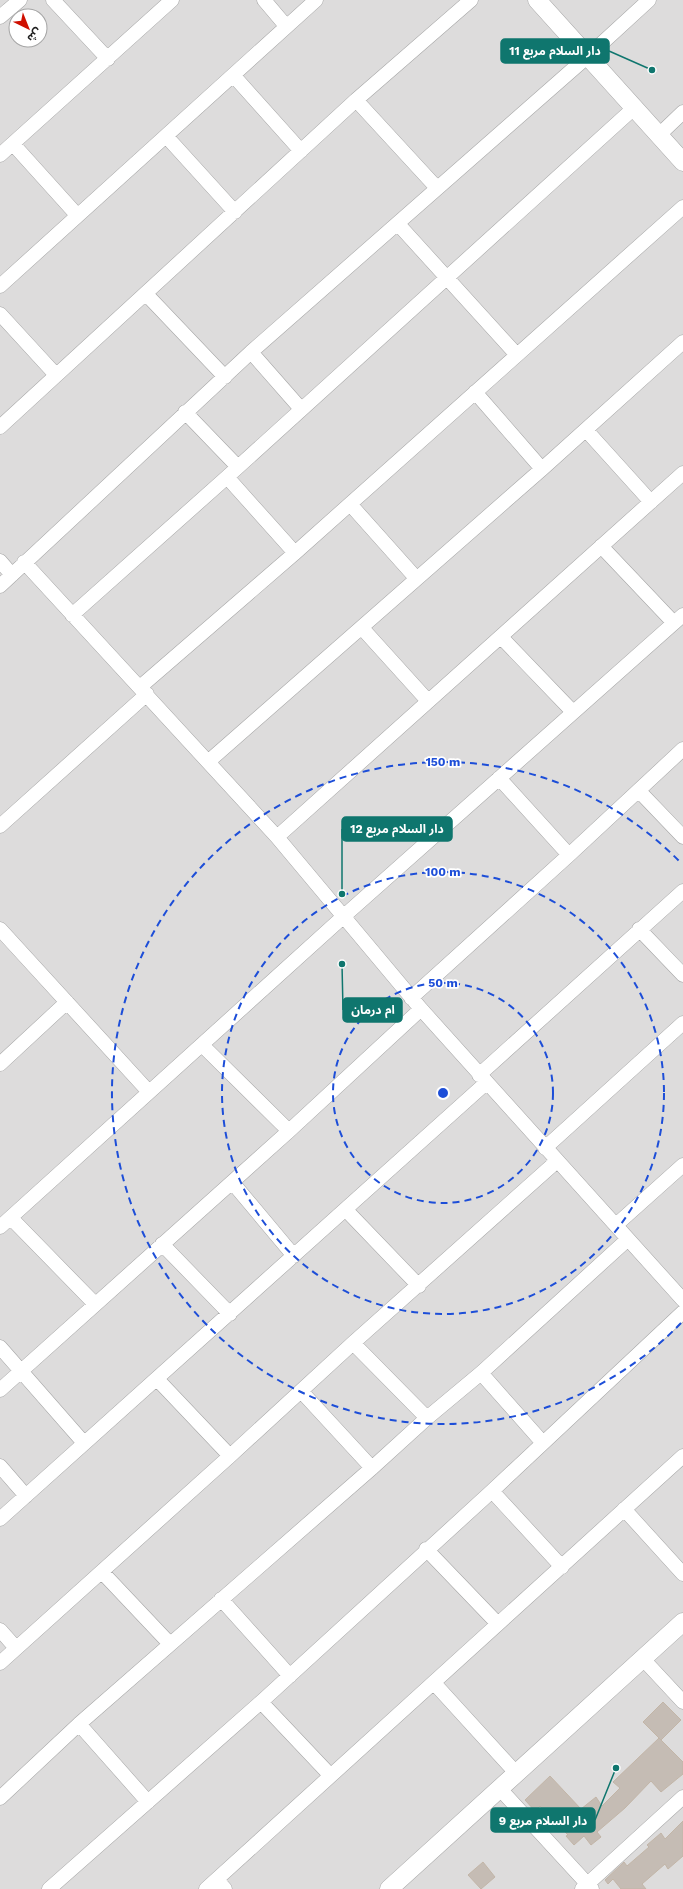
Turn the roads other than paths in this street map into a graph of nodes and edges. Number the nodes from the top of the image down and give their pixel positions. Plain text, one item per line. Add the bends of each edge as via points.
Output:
1 (20, 0) edge
2 (53, 0) edge
3 (264, 0) edge
4 (316, 0) edge
5 (471, 0) edge
6 (537, 0) edge
7 (649, 0) edge
8 (164, 3) edge
9 (0, 16) edge
10 (286, 26) junction
11 (588, 56) junction
12 (108, 59) junction
13 (233, 75) junction
14 (356, 100) junction
15 (634, 108) junction
16 (683, 112) edge
17 (659, 135) junction
18 (166, 136) junction
19 (13, 144) junction
20 (301, 151) junction
21 (0, 155) edge
22 (683, 162) edge
23 (437, 188) junction
24 (683, 207) edge
25 (235, 212) junction
26 (77, 215) junction
27 (398, 224) junction
28 (447, 277) junction
29 (0, 286) edge
30 (146, 294) junction
31 (0, 314) edge
32 (683, 342) edge
33 (251, 352) junction
34 (517, 355) junction
35 (56, 375) junction
36 (225, 377) junction
37 (475, 392) junction
38 (301, 409) junction
39 (186, 412) junction
40 (1, 424) edge
41 (586, 430) junction
42 (238, 467) junction
43 (542, 469) junction
44 (683, 474) edge
45 (227, 477) junction
46 (651, 502) junction
47 (350, 504) junction
48 (601, 546) junction
49 (295, 552) junction
50 (0, 561) edge
51 (24, 562) junction
52 (12, 575) junction
53 (416, 578) junction
54 (0, 586) edge
55 (72, 615) junction
56 (678, 619) edge
57 (362, 628) junction
58 (501, 637) junction
59 (144, 690) junction
60 (428, 702) junction
61 (573, 712) junction
62 (683, 749) edge
63 (209, 761) junction
64 (500, 778) junction
65 (638, 791) junction
66 (0, 826) edge
67 (277, 837) junction
68 (683, 837) edge
69 (569, 855) junction
70 (683, 891) edge
71 (344, 916) junction
72 (0, 929) edge
73 (640, 929) junction
74 (683, 976) edge
75 (411, 998) junction
76 (66, 1002) junction
77 (420, 1009) junction
78 (683, 1023) edge
79 (202, 1045) junction
80 (0, 1064) edge
81 (482, 1079) junction
82 (149, 1092) junction
83 (289, 1131) junction
84 (546, 1148) junction
85 (557, 1161) junction
86 (683, 1165) edge
87 (232, 1182) junction
88 (346, 1210) junction
89 (11, 1218) junction
90 (616, 1225) junction
91 (0, 1227) edge
92 (628, 1239) junction
93 (162, 1244) junction
94 (294, 1256) junction
95 (419, 1286) junction
96 (683, 1300) edge
97 (95, 1304) junction
98 (683, 1312) edge
99 (230, 1314) junction
100 (353, 1343) junction
101 (0, 1347) edge
102 (21, 1372) junction
103 (481, 1373) junction
104 (157, 1380) junction
105 (0, 1390) edge
106 (301, 1391) junction
107 (426, 1418) junction
108 (84, 1443) junction
109 (543, 1443) junction
110 (230, 1456) junction
111 (683, 1456) edge
112 (0, 1466) edge
113 (372, 1468) junction
114 (492, 1491) junction
115 (26, 1496) junction
116 (624, 1509) junction
117 (0, 1519) edge
118 (426, 1549) junction
119 (562, 1566) junction
120 (102, 1572) junction
121 (683, 1574) edge
122 (221, 1599) junction
123 (683, 1622) edge
124 (498, 1624) junction
125 (0, 1630) edge
126 (170, 1644) junction
127 (16, 1648) junction
128 (642, 1659) junction
129 (0, 1663) edge
130 (290, 1676) junction
131 (434, 1682) junction
132 (261, 1702) junction
133 (683, 1702) edge
134 (79, 1724) junction
135 (517, 1774) junction
136 (330, 1776) junction
137 (500, 1789) junction
138 (683, 1797) edge
139 (0, 1798) edge
140 (148, 1802) junction
141 (221, 1884) edge
142 (587, 1887) edge
143 (53, 1888) edge
144 (206, 1889) edge
145 (389, 1889) edge

1 - 9 street
2 - 12 street
3 - 10 street
4 - 10 street
5 - 14 street
6 - 11 street
7 - 11 street
8 - 12 street
10 - 13 street
11 - 15 street
11 - 23 street
12 - 19 street
13 - 18 street
13 - 20 street
14 - 20 street
14 - 23 street
15 - 17 street
15 - 28 street
16 - 17 street
17 - 22 street
18 - 25 street
18 - 26 street
19 - 21 street
19 - 26 street
20 - 25 street
23 - 27 street
24 - 34 street
25 - 30 street
26 - 29 street
27 - 28 street
27 - 33 street
28 - 34 street
28 - 38 street
30 - 35 street
30 - 36 street
31 - 35 street
32 - 41 street
33 - 36 street
33 - 38 street
34 - 37 street
35 - 40 street
36 - 39 street
37 - 43 street
37 - 47 street
38 - 42 street
39 - 42 street
39 - 51 street
41 - 43 street
41 - 46 street
42 - 45 street
43 - 53 street
44 - 46 street
45 - 49 street
45 - 55 street
46 - 48 street
47 - 49 street
47 - 53 street
48 - 56 street
48 - 58 street
49 - 59 street
50 - 52 street
51 - 52 street
51 - 55 street
52 - 54 street
53 - 57 street
55 - 59 street
56 - 61 street
57 - 60 street
57 - 63 street
58 - 60 street
58 - 61 street
59 - 63 street
59 - 66 street
60 - 67 street
61 - 64 street
62 - 65 street
63 - 67 street
64 - 69 street
64 - 71 street
65 - 68 street
65 - 69 street
67 - 71 street
69 - 75 street
70 - 73 street
71 - 75 street
71 - 79 street
72 - 76 street
73 - 74 street
73 - 81 street
75 - 77 street
76 - 80 street
76 - 82 street
77 - 81 street
77 - 83 street
78 - 84 street
79 - 82 street
79 - 83 street
81 - 84 street
81 - 88 street
82 - 89 street
83 - 87 street
84 - 85 street
85 - 90 street
85 - 95 street
86 - 90 street
87 - 93 street
87 - 94 street
88 - 94 street
88 - 95 street
89 - 91 street
89 - 97 street
90 - 92 street
92 - 96 street
92 - 103 street
93 - 97 street
93 - 99 street
94 - 99 street
95 - 100 street
97 - 102 street
98 - 109 street
99 - 104 street
100 - 106 street
100 - 107 street
101 - 102 street
102 - 105 street
102 - 108 street
103 - 107 street
103 - 109 street
104 - 108 street
104 - 110 street
106 - 110 street
106 - 113 street
107 - 113 street
108 - 115 street
109 - 114 street
110 - 120 street
111 - 116 street
112 - 115 street
113 - 122 street
114 - 118 street
114 - 119 street
115 - 117 street
116 - 119 street
116 - 121 street
118 - 124 street
118 - 130 street
119 - 124 street
120 - 126 street
120 - 127 street
122 - 126 street
122 - 130 street
123 - 128 street
124 - 131 street
125 - 127 street
126 - 134 street
127 - 129 street
128 - 133 street
128 - 135 street
130 - 132 street
131 - 135 street
131 - 136 street
132 - 136 street
132 - 140 street
134 - 139 street
134 - 140 street
135 - 137 street
136 - 141 street
137 - 142 street
137 - 145 street
138 - 142 street
140 - 143 street
141 - 144 street

